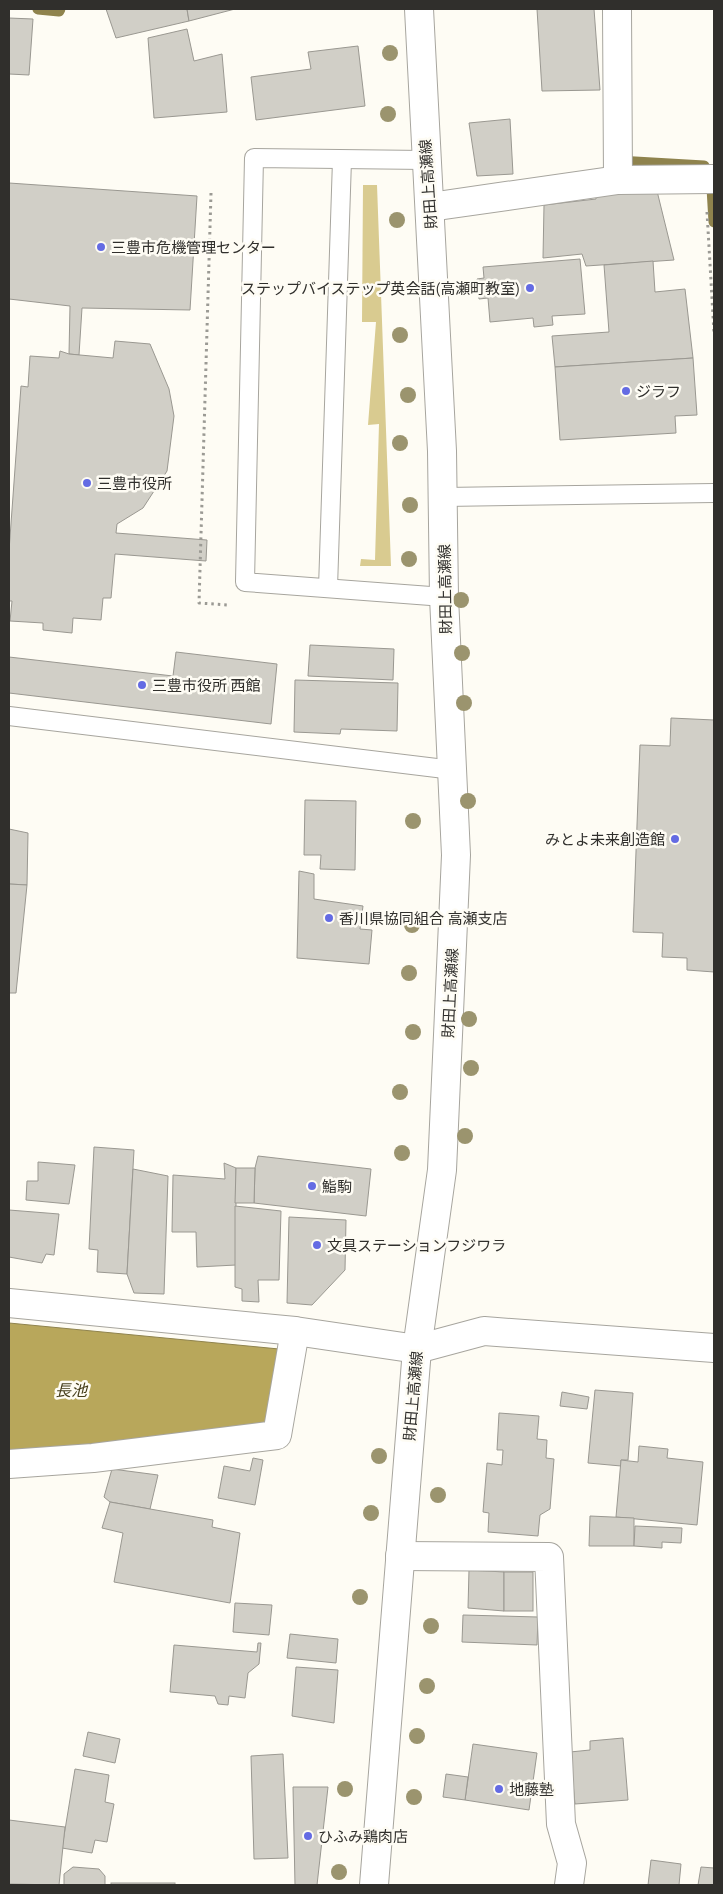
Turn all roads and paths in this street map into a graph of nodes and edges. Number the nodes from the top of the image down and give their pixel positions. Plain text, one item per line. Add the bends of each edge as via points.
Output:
1 (419, 9) edge
2 (617, 9) edge
3 (342, 160) junction
4 (425, 160) junction
5 (710, 179) edge
6 (618, 180) junction
7 (430, 207) junction
8 (714, 333) edge
9 (714, 493) edge
10 (444, 497) junction
11 (328, 588) junction
12 (444, 597) junction
13 (9, 716) edge
14 (453, 770) junction
15 (9, 1303) edge
16 (295, 1330) junction
17 (714, 1348) edge
18 (417, 1349) junction
19 (9, 1464) edge
20 (400, 1556) junction
21 (374, 1885) edge
22 (569, 1885) edge

1 - 4 street, 財田上高瀬線
2 - 6 street
3 - 4 lane
3 - 11 lane
3 - 11 lane via 254,158 245,582
4 - 7 street, 財田上高瀬線
5 - 6 street
5 - 8 path
6 - 7 street
7 - 10 street, 財田上高瀬線
9 - 10 lane
10 - 12 street, 財田上高瀬線
11 - 12 lane
12 - 14 street, 財田上高瀬線
13 - 14 lane
14 - 18 street, 財田上高瀬線 via 456,855 442,1170
15 - 16 street
16 - 18 street
16 - 19 street via 277,1435 93,1458
17 - 18 street via 484,1331
18 - 20 street, 財田上高瀬線
20 - 21 street, 財田上高瀬線
20 - 22 street via 549,1557 561,1824 572,1863

